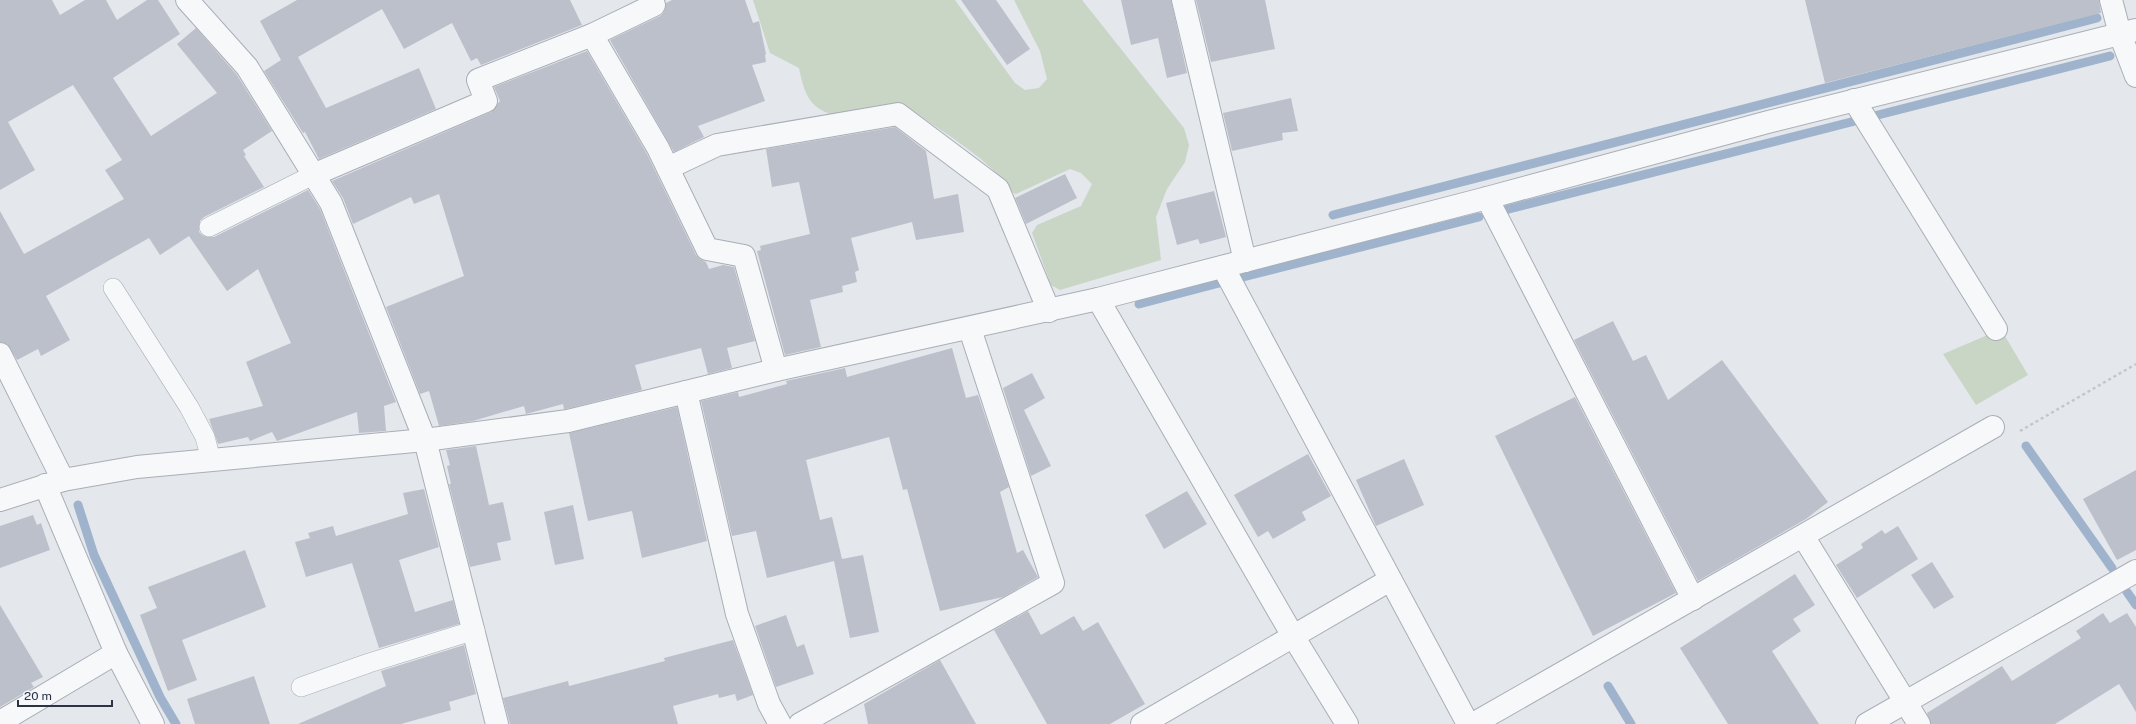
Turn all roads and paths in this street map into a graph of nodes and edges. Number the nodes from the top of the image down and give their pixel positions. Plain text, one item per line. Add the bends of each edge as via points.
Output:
1 (187, 0) edge
2 (652, 0) edge
3 (1183, 0) edge
4 (2112, 0) edge
5 (2128, 32) edge
6 (592, 36) junction
7 (2136, 76) edge
8 (1854, 100) junction
9 (668, 168) junction
10 (313, 175) junction
11 (1487, 198) junction
12 (209, 226) dead end
13 (1245, 261) junction
14 (1223, 267) junction
15 (113, 288) dead end
16 (1098, 299) junction
17 (1050, 311) junction
18 (970, 329) junction
19 (1996, 329) dead end
20 (0, 354) edge
21 (776, 370) junction
22 (686, 392) junction
23 (1993, 427) dead end
24 (425, 440) junction
25 (211, 460) junction
26 (54, 483) junction
27 (0, 500) edge
28 (1803, 536) junction
29 (2136, 571) edge
30 (1390, 580) junction
31 (1693, 599) junction
32 (475, 630) junction
33 (1294, 636) junction
34 (116, 653) junction
35 (301, 687) dead end
36 (1906, 702) junction
37 (0, 722) edge
38 (153, 724) edge
39 (498, 724) edge
40 (780, 724) edge
41 (800, 724) edge
42 (1142, 724) edge
43 (1347, 724) edge
44 (1468, 724) edge
45 (1473, 724) edge
46 (1867, 724) edge
47 (1919, 724) edge

1 - 10 street via 246,67
2 - 6 street via 654,5
3 - 13 street
4 - 5 street
5 - 7 street
5 - 8 street
6 - 9 street
6 - 10 street via 478,80 486,101
8 - 11 street
8 - 19 street
9 - 17 street via 717,145 898,114 998,189
9 - 21 street via 707,249 744,256
10 - 12 lane
10 - 24 street via 331,203
11 - 13 street
11 - 31 street
13 - 14 street
14 - 16 street
14 - 30 street
15 - 25 lane via 189,406 205,437
16 - 17 street
16 - 33 street
17 - 18 street
18 - 21 street
18 - 41 street via 1053,583
20 - 26 street
21 - 22 street
22 - 24 street via 568,421
22 - 40 street via 737,614 769,704
23 - 28 street
24 - 25 street
24 - 32 street
25 - 26 street via 137,467
26 - 27 street
26 - 34 street
28 - 31 street
28 - 36 street
29 - 36 street
30 - 33 street
30 - 44 street
31 - 45 street
32 - 35 lane
32 - 39 street
33 - 42 street
33 - 43 street
34 - 37 street
34 - 38 street
36 - 46 street
36 - 47 street

